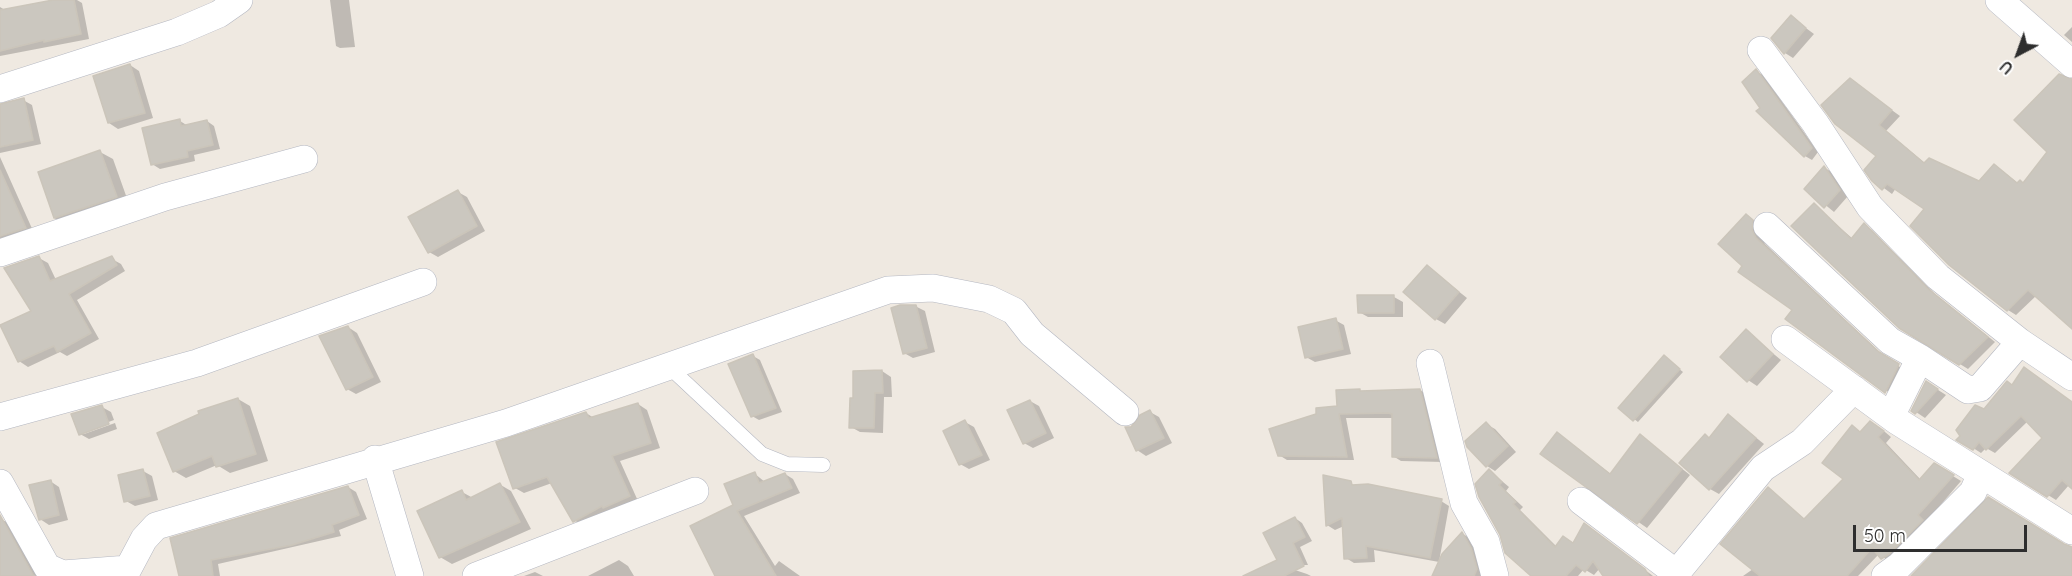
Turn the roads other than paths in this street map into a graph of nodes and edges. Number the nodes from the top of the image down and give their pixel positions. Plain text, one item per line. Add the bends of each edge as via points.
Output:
1 (239, 0) edge
2 (1999, 0) edge
3 (1761, 51) dead end
4 (2072, 64) edge
5 (0, 89) edge
6 (304, 159) dead end
7 (1767, 226) dead end
8 (0, 253) edge
9 (423, 282) dead end
10 (1785, 339) dead end
11 (2020, 342) junction
12 (1920, 358) junction
13 (1430, 363) dead end
14 (668, 366) junction
15 (2072, 377) edge
16 (1854, 388) junction
17 (1125, 412) dead end
18 (1891, 416) junction
19 (0, 417) edge
20 (375, 459) junction
21 (823, 465) dead end
22 (1981, 474) junction
23 (0, 483) edge
24 (695, 491) dead end
25 (1581, 501) dead end
26 (2072, 531) edge
27 (539, 564) edge
28 (129, 573) edge
29 (1675, 574) edge
30 (410, 576) edge
31 (476, 576) edge
32 (1495, 576) edge
33 (1886, 576) edge

1 - 5 street via 219,14 177,32
2 - 4 street
3 - 11 street via 1815,123 1870,207 1938,277
6 - 8 street via 165,197
7 - 12 street via 1890,341
9 - 19 street via 197,363
10 - 16 street
11 - 12 street via 1980,388 1968,390
11 - 15 street
12 - 18 street
13 - 32 street via 1464,503 1486,542
14 - 17 street via 888,290 933,288 989,299 1014,310 1032,334
14 - 20 street via 506,423
14 - 21 lane via 762,454 787,464
16 - 18 street
16 - 29 street via 1802,442 1763,468
18 - 22 street
20 - 28 street via 156,526 144,539
20 - 30 street
22 - 26 street
22 - 33 street via 1973,492
23 - 28 street via 46,567 63,574
24 - 27 street
25 - 29 street
27 - 31 street

